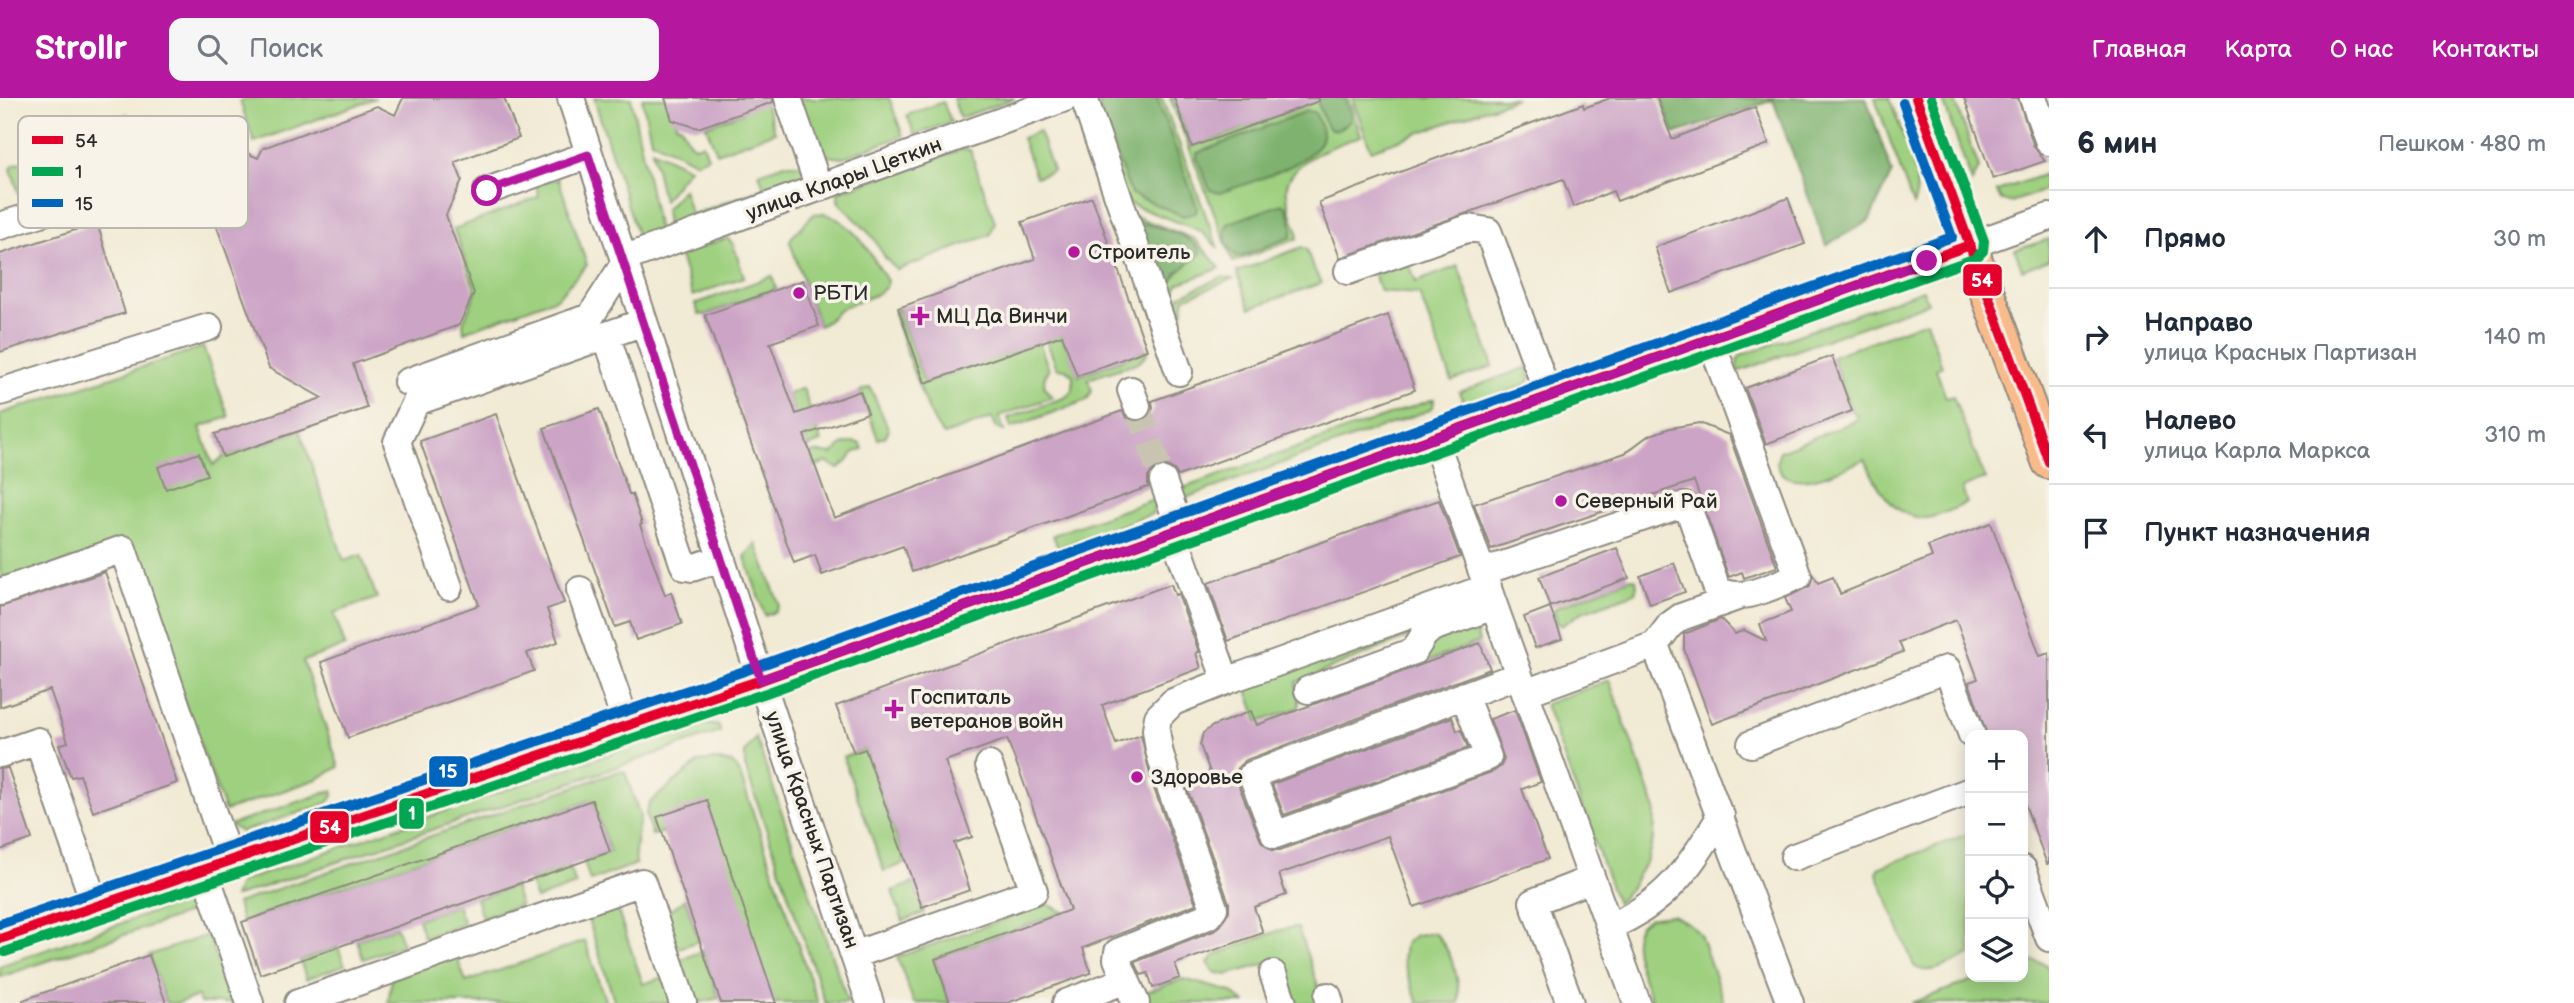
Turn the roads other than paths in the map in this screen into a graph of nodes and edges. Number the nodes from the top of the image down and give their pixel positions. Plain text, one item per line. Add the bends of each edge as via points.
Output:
1 (570, 98) edge
2 (788, 98) edge
3 (1065, 98) edge
4 (1084, 98) edge
5 (1916, 98) edge
6 (2033, 98) edge
7 (2049, 142) edge
8 (588, 155) junction
9 (819, 188) junction
10 (487, 191) dead end
11 (2049, 218) edge
12 (18, 220) edge
13 (0, 226) edge
14 (1970, 246) junction
15 (624, 261) junction
16 (1348, 271) dead end
17 (644, 322) junction
18 (209, 327) dead end
19 (606, 335) junction
20 (1710, 338) junction
21 (1179, 372) dead end
22 (407, 382) dead end
23 (0, 392) edge
24 (1549, 397) junction
25 (1434, 438) junction
26 (2049, 462) edge
27 (1163, 481) tunnel mouth
28 (1177, 531) junction
29 (722, 558) junction
30 (449, 587) dead end
31 (1488, 588) junction
32 (580, 590) dead end
33 (0, 593) edge
34 (1737, 597) junction
35 (1655, 645) junction
36 (761, 680) junction
37 (1226, 681) junction
38 (1522, 684) junction
39 (1308, 690) dead end
40 (1464, 695) junction
41 (627, 726) junction
42 (1970, 730) edge
43 (1751, 744) dead end
44 (0, 754) edge
45 (989, 765) dead end
46 (1965, 793) edge
47 (1721, 816) junction
48 (1794, 857) dead end
49 (229, 860) junction
50 (204, 869) junction
51 (1592, 879) junction
52 (2028, 882) edge
53 (95, 905) junction
54 (1609, 927) junction
55 (2049, 938) edge
56 (0, 939) edge
57 (854, 955) junction
58 (1273, 974) dead end
59 (1131, 991) edge
60 (250, 1003) edge
61 (298, 1003) edge
62 (683, 1003) edge
63 (870, 1003) edge
64 (1066, 1003) edge
65 (1283, 1003) edge
66 (1570, 1003) edge
67 (1637, 1003) edge
68 (1790, 1003) edge

1 - 8 street, улица Красных Партизан
2 - 9 street
3 - 9 street, улица Клары Цеткин
4 - 21 street
5 - 14 main road
6 - 7 street
8 - 10 street
8 - 15 street, улица Красных Партизан
9 - 15 street, улица Клары Цеткин
11 - 14 street
12 - 13 street
14 - 20 street
14 - 26 main road
15 - 17 street, улица Красных Партизан
15 - 22 street via 590,317
16 - 24 street via 1469,228 1488,231
17 - 19 street
17 - 29 street, улица Красных Партизан
18 - 23 street
19 - 29 street via 685,567
19 - 30 street via 416,402 397,442
20 - 24 street
20 - 34 street via 1798,576
24 - 25 street
25 - 28 street
25 - 31 street
27 - 28 street
28 - 36 street
28 - 37 street
29 - 36 street, улица Красных Партизан
31 - 34 street via 1685,506 1717,589
31 - 37 street
31 - 38 street
31 - 39 street via 1432,628 1413,652
32 - 41 street
33 - 49 street via 123,549
34 - 35 street via 1681,617
35 - 38 street
35 - 47 street
36 - 41 street
36 - 57 street, улица Красных Партизан
37 - 59 street via 1173,702 1158,717 1156,730 1167,778 1213,912 1118,951
38 - 40 street
38 - 51 street
40 - 40 street via 1252,775 1275,835 1488,757
41 - 49 street
42 - 43 street via 1947,669
44 - 53 street via 38,741
45 - 57 street via 1034,891
46 - 48 street
47 - 54 street via 1687,870 1656,902
47 - 68 street
49 - 50 street
50 - 53 street
50 - 60 street
51 - 54 street
51 - 66 street via 1533,902
52 - 55 street
53 - 56 street
54 - 67 street
57 - 63 street, улица Красных Партизан
58 - 65 street
59 - 64 street
61 - 62 street via 642,882

